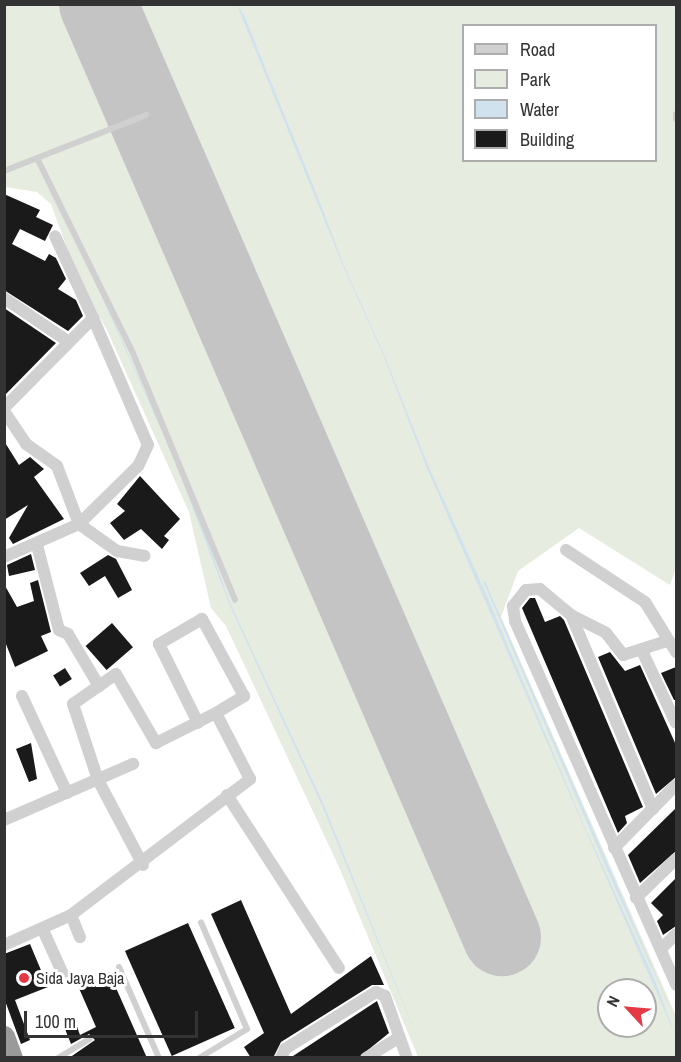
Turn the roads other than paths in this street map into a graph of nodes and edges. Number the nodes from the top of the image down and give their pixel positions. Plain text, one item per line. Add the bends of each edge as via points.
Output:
1 (676, 114) edge
2 (146, 115) dead end
3 (676, 119) edge
4 (38, 160) junction
5 (4, 171) edge
6 (55, 237) dead end
7 (4, 298) edge
8 (93, 318) junction
9 (69, 342) junction
10 (4, 409) edge
11 (79, 525) junction
12 (37, 545) junction
13 (566, 550) dead end
14 (145, 556) dead end
15 (4, 557) edge
16 (235, 600) dead end
17 (571, 615) junction
18 (667, 641) junction
19 (676, 652) edge
20 (643, 653) junction
21 (99, 686) junction
22 (22, 696) dead end
23 (216, 713) junction
24 (198, 723) junction
25 (676, 723) edge
26 (133, 764) dead end
27 (98, 780) junction
28 (676, 785) edge
29 (67, 793) junction
30 (227, 795) junction
31 (653, 809) junction
32 (4, 820) edge
33 (614, 848) junction
34 (676, 859) edge
35 (143, 865) junction
36 (636, 898) junction
37 (71, 915) junction
38 (201, 922) dead end
39 (43, 930) junction
40 (676, 934) edge
41 (80, 937) dead end
42 (4, 945) edge
43 (661, 950) junction
44 (119, 967) dead end
45 (339, 968) dead end
46 (63, 974) dead end
47 (676, 986) edge
48 (4, 1036) edge
49 (399, 1037) junction
50 (90, 1039) dead end
51 (12, 1058) edge
52 (58, 1058) edge
53 (159, 1058) edge
54 (199, 1058) edge
55 (281, 1058) edge
56 (366, 1058) edge
57 (407, 1058) edge

1 - 3 lane
2 - 4 lane
4 - 5 lane
4 - 16 lane via 137,361
6 - 8 street
7 - 9 street
8 - 9 street
8 - 11 street via 148,445 138,466
9 - 10 street
10 - 11 street via 20,437 57,466
11 - 12 street
11 - 14 street via 117,551
12 - 15 street
12 - 21 street via 59,630 68,634
13 - 18 street via 645,602
17 - 20 street via 606,633 620,654
17 - 31 street
17 - 33 street via 533,587 519,594 511,610
18 - 19 street
18 - 20 street
20 - 25 street
21 - 24 street via 116,674 151,741 160,743
21 - 27 street via 73,705
22 - 29 street
23 - 24 street
23 - 24 street via 244,696 202,619 159,644
23 - 30 street via 250,775
26 - 27 street
27 - 29 street
27 - 35 street
28 - 31 street
29 - 32 street
30 - 35 street
30 - 45 street
31 - 33 street
33 - 36 street
34 - 36 street
35 - 37 street
36 - 43 street
37 - 39 street
37 - 41 street
38 - 54 lane via 248,1029
39 - 42 street
39 - 46 street
40 - 43 street
43 - 47 street
44 - 53 lane
48 - 51 highway
49 - 55 street via 385,996 376,992 285,1049
49 - 56 street
49 - 57 street
50 - 52 lane via 69,1047

